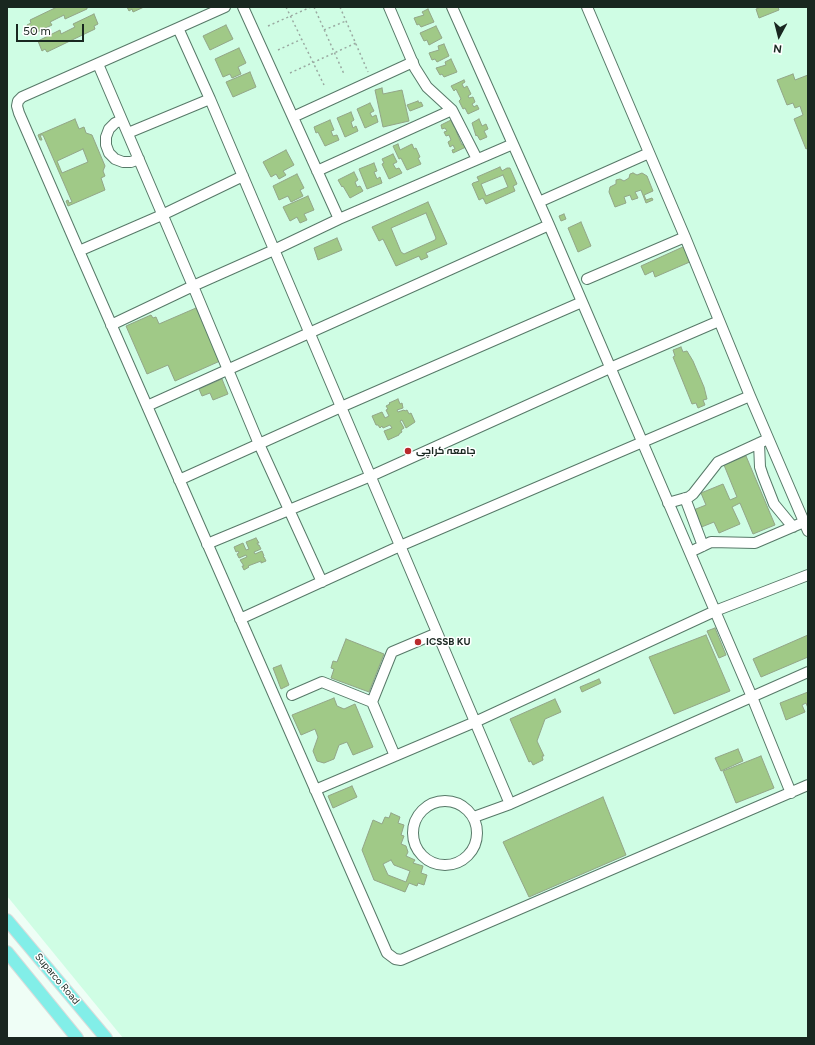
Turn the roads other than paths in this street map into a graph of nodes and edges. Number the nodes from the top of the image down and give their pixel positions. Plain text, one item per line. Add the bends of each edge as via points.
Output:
1 (224, 7) edge
2 (243, 7) edge
3 (389, 7) edge
4 (452, 7) edge
5 (587, 7) edge
6 (178, 28) junction
7 (413, 62) junction
8 (98, 64) junction
9 (210, 99) junction
10 (452, 110) junction
11 (293, 117) junction
12 (122, 120) junction
13 (128, 133) junction
14 (513, 144) junction
15 (649, 153) junction
16 (139, 159) junction
17 (477, 159) junction
18 (317, 171) junction
19 (243, 176) junction
20 (539, 202) junction
21 (162, 215) junction
22 (339, 219) junction
23 (549, 225) junction
24 (685, 237) junction
25 (274, 250) junction
26 (79, 251) junction
27 (587, 279) dead end
28 (193, 286) junction
29 (582, 302) junction
30 (719, 321) junction
31 (111, 325) junction
32 (309, 332) junction
33 (610, 368) junction
34 (228, 369) junction
35 (750, 396) junction
36 (147, 406) junction
37 (341, 407) junction
38 (764, 441) junction
39 (642, 442) junction
40 (259, 444) junction
41 (371, 476) junction
42 (179, 480) junction
43 (685, 498) junction
44 (668, 503) junction
45 (290, 510) junction
46 (793, 527) junction
47 (806, 527) edge
48 (207, 544) junction
49 (400, 546) junction
50 (703, 546) junction
51 (690, 552) junction
52 (808, 575) edge
53 (322, 582) junction
54 (715, 611) junction
55 (240, 619) junction
56 (437, 633) junction
57 (808, 672) edge
58 (292, 695) dead end
59 (752, 697) junction
60 (372, 702) junction
61 (475, 722) junction
62 (395, 756) junction
63 (808, 786) edge
64 (315, 790) junction
65 (791, 793) junction
66 (510, 804) junction
67 (474, 817) junction
68 (7, 920) edge
69 (7, 952) edge
70 (77, 1038) edge
71 (106, 1038) edge

1 - 6 lane
2 - 11 lane
3 - 7 lane
4 - 14 lane
5 - 15 lane
6 - 8 lane
6 - 9 lane
7 - 10 lane via 414,68 427,87
7 - 11 lane
8 - 12 lane
8 - 26 lane via 22,97 17,106
9 - 13 lane
9 - 19 lane
10 - 17 lane
10 - 18 lane
11 - 18 lane
12 - 13 lane
12 - 16 lane via 114,123 109,129 106,145 109,153 123,162
13 - 16 lane
14 - 17 lane
14 - 20 lane
15 - 20 lane
15 - 24 lane
16 - 21 lane
17 - 22 lane
18 - 22 lane
19 - 21 lane
19 - 25 lane
20 - 23 lane
21 - 26 lane
21 - 28 lane
22 - 25 lane
23 - 29 lane
23 - 32 lane
24 - 27 lane
24 - 30 lane
25 - 28 lane
25 - 32 lane
26 - 31 lane
28 - 31 lane
28 - 34 lane
29 - 33 lane
29 - 37 lane
30 - 33 lane
30 - 35 lane
31 - 36 lane
32 - 34 lane
32 - 37 lane
33 - 39 lane
33 - 41 lane
34 - 36 lane
34 - 40 lane
35 - 38 lane
35 - 39 lane
36 - 42 lane
37 - 40 lane
37 - 41 lane
38 - 43 lane via 718,462 693,494
38 - 46 lane via 760,467 774,504
38 - 47 lane
39 - 44 lane
39 - 49 lane
40 - 42 lane
40 - 45 lane
41 - 45 lane
41 - 49 lane
42 - 48 lane
43 - 44 lane
43 - 50 lane
44 - 51 lane
45 - 48 lane
45 - 53 lane
46 - 47 lane
46 - 50 lane via 755,543 718,541
48 - 55 lane
49 - 53 lane
49 - 56 lane
50 - 51 lane
51 - 54 lane
52 - 54 lane
53 - 55 lane
54 - 59 lane
54 - 61 lane
55 - 64 lane
56 - 60 lane via 392,652
56 - 61 lane
57 - 59 lane
58 - 60 lane via 322,682
59 - 65 lane
59 - 66 lane
60 - 62 lane
61 - 62 lane
61 - 66 lane
62 - 64 lane
63 - 65 lane
64 - 65 lane via 387,952 395,959 401,960
66 - 67 lane
67 - 67 lane via 456,803 433,803 420,812 414,826 414,841 422,855 434,863 450,865 464,859 474,847 478,832
68 - 71 main road, Suparco Road
69 - 70 main road

